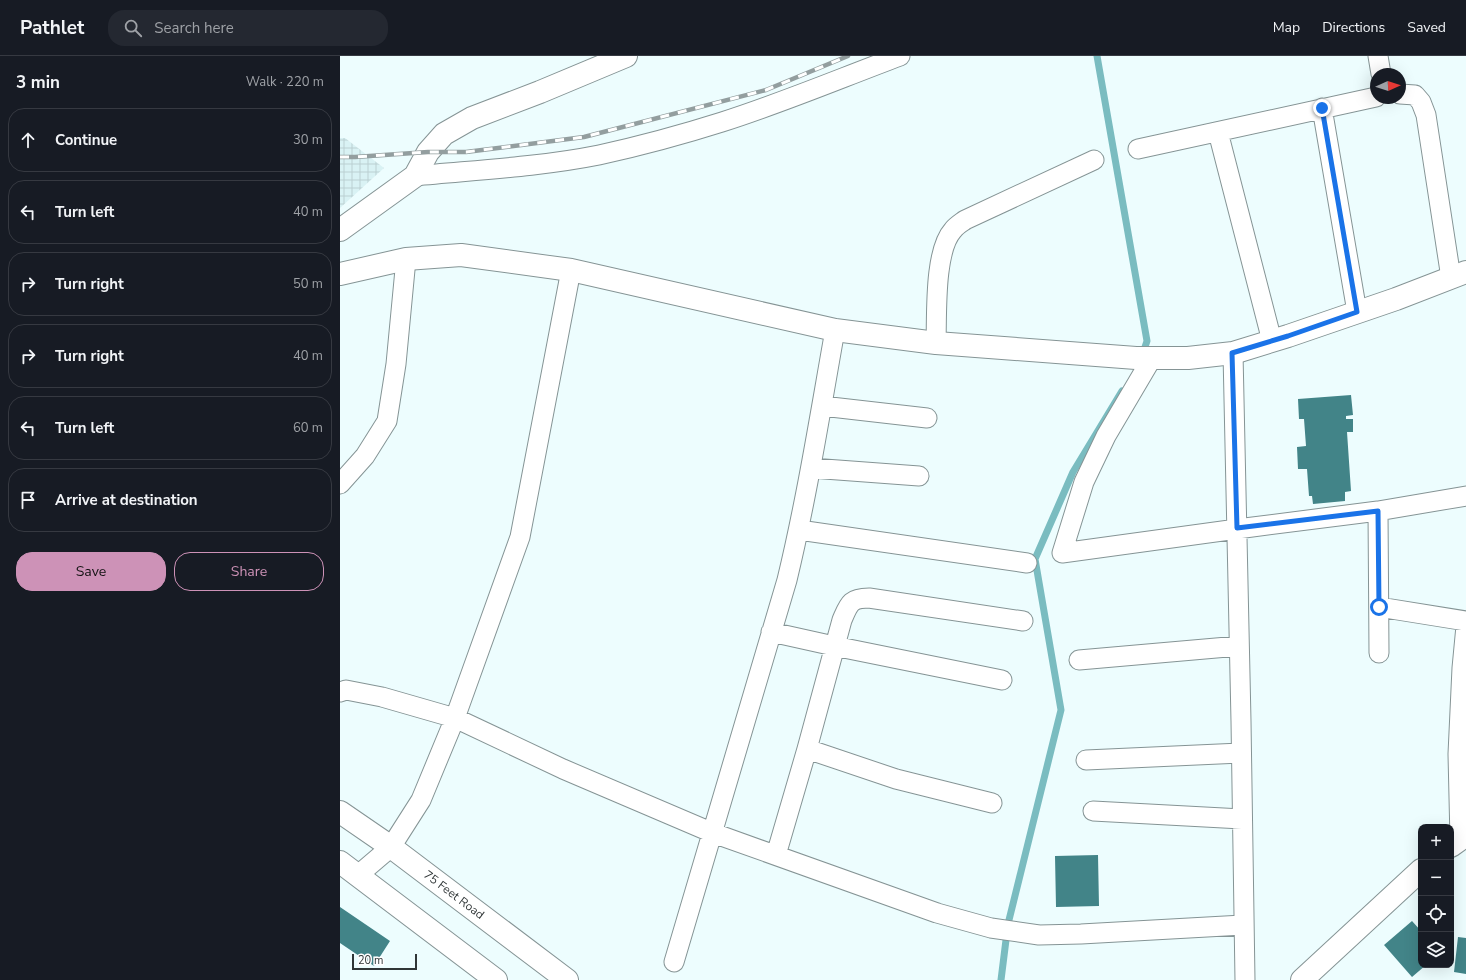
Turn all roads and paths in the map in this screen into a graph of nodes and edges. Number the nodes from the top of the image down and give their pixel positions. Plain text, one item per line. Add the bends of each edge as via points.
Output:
1 (626, 56) edge
2 (900, 56) edge
3 (1378, 56) edge
4 (1380, 68) edge
5 (1406, 94) edge
6 (1370, 98) edge
7 (1322, 108) junction
8 (1218, 132) junction
9 (1138, 149) dead end
10 (1094, 160) dead end
11 (415, 176) junction
12 (340, 230) edge
13 (406, 259) junction
14 (571, 270) junction
15 (340, 274) edge
16 (1458, 275) edge
17 (1357, 312) junction
18 (835, 330) junction
19 (1272, 341) junction
20 (936, 342) junction
21 (1232, 353) junction
22 (1146, 358) junction
23 (822, 406) junction
24 (927, 418) dead end
25 (811, 468) junction
26 (919, 476) dead end
27 (340, 484) edge
28 (1466, 496) edge
29 (1378, 511) junction
30 (1237, 528) junction
31 (799, 530) junction
32 (1027, 563) dead end
33 (1379, 607) junction
34 (1023, 621) dead end
35 (1466, 621) edge
36 (1466, 626) edge
37 (771, 632) junction
38 (834, 646) junction
39 (1239, 646) junction
40 (1379, 653) dead end
41 (1079, 660) dead end
42 (1002, 680) dead end
43 (340, 692) edge
44 (455, 718) junction
45 (807, 749) junction
46 (1241, 753) junction
47 (1086, 760) dead end
48 (992, 802) dead end
49 (1093, 811) dead end
50 (340, 812) edge
51 (1242, 819) junction
52 (713, 833) junction
53 (1459, 840) edge
54 (391, 847) junction
55 (776, 855) junction
56 (340, 862) edge
57 (1418, 873) edge
58 (357, 876) junction
59 (1244, 926) junction
60 (674, 962) dead end
61 (496, 980) edge
62 (567, 980) edge
63 (1245, 980) edge
64 (1302, 980) edge

1 - 11 street via 472,118 456,127 444,134 428,152
2 - 11 street via 722,122 664,139 563,161
3 - 4 street
5 - 16 street via 1415,95 1426,115
6 - 7 street
7 - 8 street
7 - 17 street
8 - 9 street
8 - 19 street
10 - 20 street via 965,220 952,230 943,248
11 - 12 street
13 - 14 street via 461,255
13 - 15 street
13 - 27 street via 396,364 387,421 365,456
14 - 18 street
14 - 44 street via 520,537
16 - 17 street
17 - 19 street
18 - 20 street
18 - 23 street
19 - 21 street
20 - 22 street
21 - 22 street via 1188,358
21 - 30 street
22 - 30 street via 1084,482 1062,553
23 - 24 street
23 - 25 street
25 - 26 street
25 - 31 street
28 - 29 street
29 - 30 street
29 - 33 street
30 - 39 street
31 - 32 street
31 - 37 street
33 - 35 street
33 - 40 street
34 - 38 street via 869,598 854,599 842,620
36 - 53 street via 1458,754
37 - 38 street
37 - 52 street
38 - 42 street
38 - 45 street
39 - 41 street
39 - 46 street
43 - 44 street via 346,690 382,697
44 - 52 street via 563,769
44 - 54 street via 421,800
45 - 48 street via 896,779
45 - 55 street
46 - 47 street
46 - 51 street
49 - 51 street
50 - 54 street, 75 Feet Road
51 - 59 street
52 - 55 street
52 - 60 street
54 - 58 street
54 - 62 street, 75 Feet Road
55 - 59 street via 938,913 996,929 1039,935
56 - 58 street
57 - 64 street
58 - 61 street
59 - 63 street

